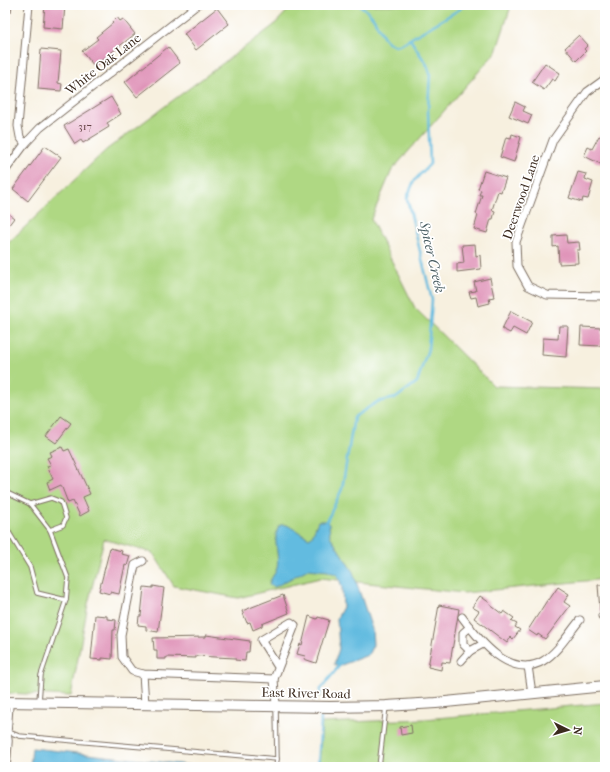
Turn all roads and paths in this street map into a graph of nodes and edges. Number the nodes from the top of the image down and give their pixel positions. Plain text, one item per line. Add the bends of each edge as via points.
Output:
1 (29, 5) edge
2 (197, 5) edge
3 (605, 79) edge
4 (25, 144) junction
5 (5, 171) edge
6 (605, 296) edge
7 (5, 492) edge
8 (30, 504) junction
9 (5, 526) edge
10 (50, 530) junction
11 (143, 562) dead end
12 (66, 600) junction
13 (462, 617) dead end
14 (580, 620) dead end
15 (470, 627) junction
16 (484, 644) junction
17 (470, 651) junction
18 (461, 661) dead end
19 (528, 666) junction
20 (278, 667) junction
21 (143, 674) junction
22 (274, 679) junction
23 (605, 686) edge
24 (532, 693) junction
25 (8, 702) edge
26 (39, 702) junction
27 (145, 704) junction
28 (276, 705) junction
29 (386, 706) junction
30 (9, 732) junction
31 (277, 759) junction
32 (8, 767) edge
33 (276, 767) edge
34 (379, 767) edge

1 - 4 street via 18,126 20,137
2 - 4 street, White Oak Lane via 40,128
3 - 6 street, Deerwood Lane via 586,92 554,140 516,242 517,266 528,286 548,295
4 - 5 street, White Oak Lane
7 - 8 lane
8 - 10 lane
8 - 10 lane via 51,498 61,502 66,518 63,525
9 - 12 lane via 30,567 37,594
10 - 12 lane via 68,578
11 - 21 street via 135,565 121,635 122,657 132,671
12 - 26 lane via 41,675
13 - 15 street
14 - 19 street via 556,650 543,661
15 - 16 street
15 - 17 street via 463,633 463,644
16 - 17 street
16 - 19 street via 515,665
17 - 18 street
19 - 24 street
20 - 20 street via 261,640 291,622 296,624
20 - 22 street
21 - 22 street
21 - 27 street
22 - 28 street
23 - 24 main road, East River Road
24 - 29 main road, East River Road
25 - 26 main road, East River Road
25 - 30 lane
26 - 27 main road, East River Road
27 - 28 main road, East River Road
28 - 29 main road, East River Road
28 - 31 lane
29 - 34 lane
30 - 31 lane via 18,736
30 - 32 lane
31 - 33 lane

